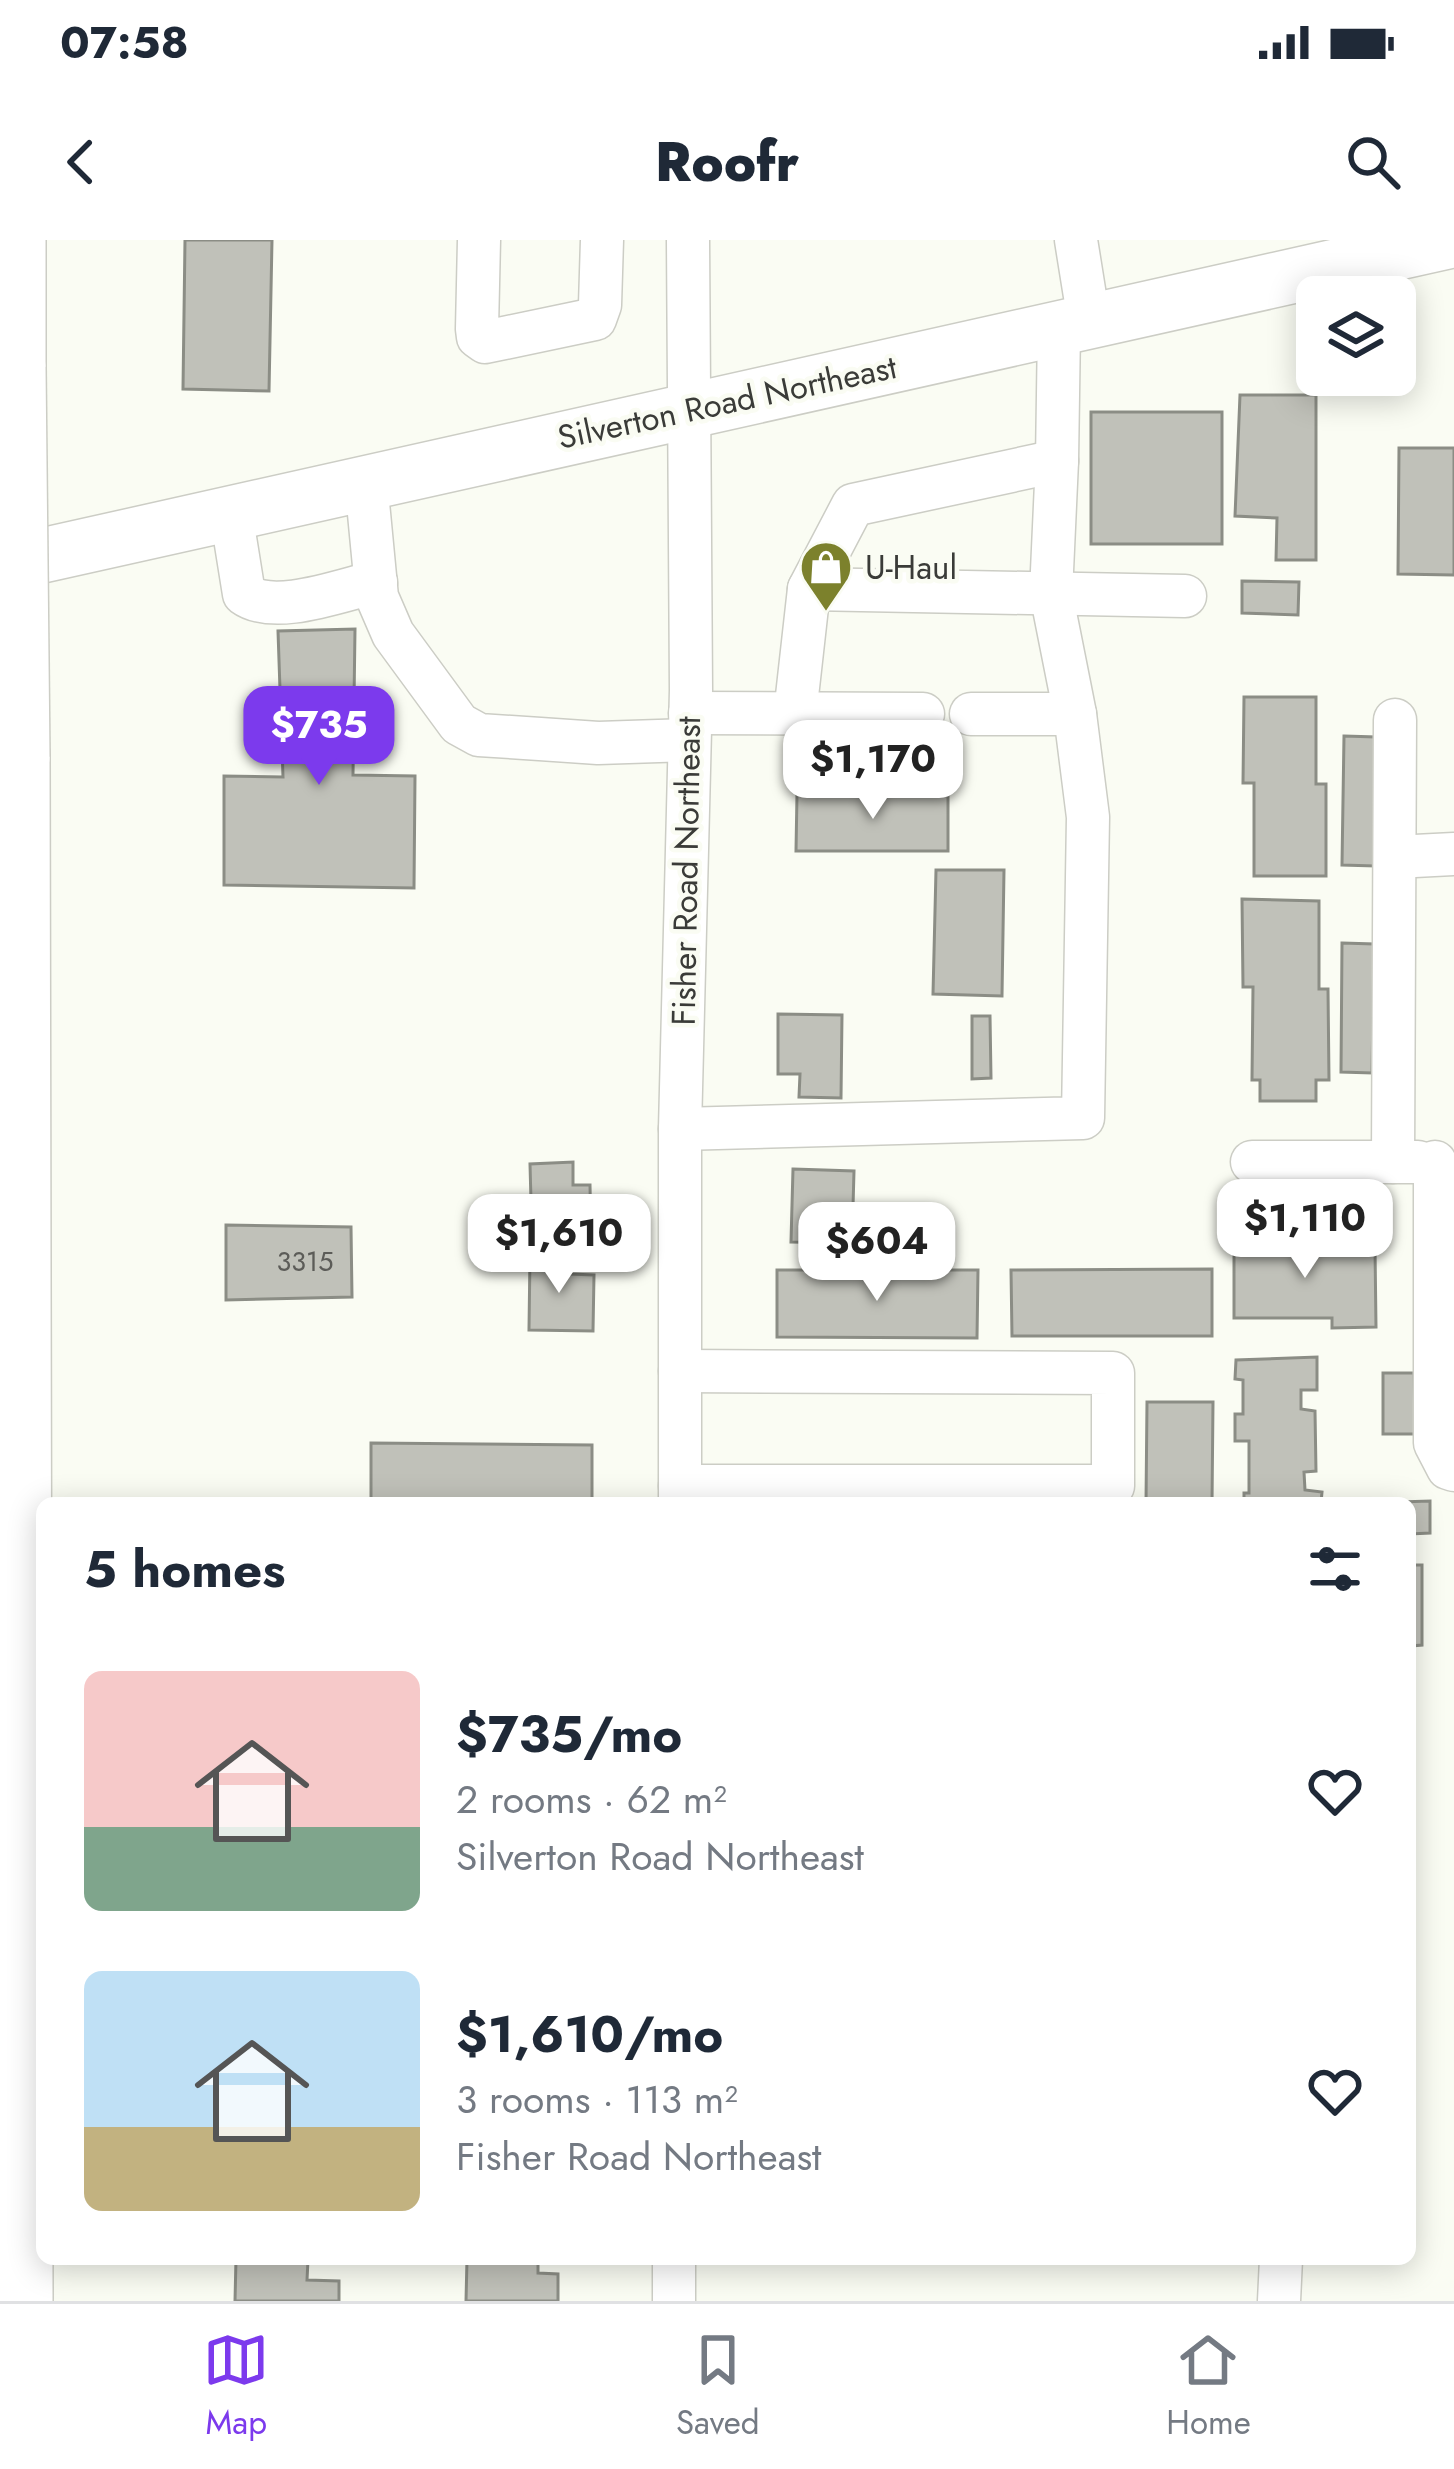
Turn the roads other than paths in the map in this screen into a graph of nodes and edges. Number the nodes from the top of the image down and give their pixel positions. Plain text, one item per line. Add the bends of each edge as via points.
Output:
1 (14, 240) edge
2 (479, 240) edge
3 (602, 240) edge
4 (688, 240) edge
5 (1076, 240) edge
6 (1420, 244) edge
7 (1074, 325) junction
8 (689, 410) junction
9 (1057, 461) junction
10 (365, 482) junction
11 (230, 513) junction
12 (0, 565) edge
13 (376, 582) junction
14 (808, 589) junction
15 (1051, 593) junction
16 (1185, 596) dead end
17 (922, 714) dead end
18 (970, 714) dead end
19 (1075, 714) junction
20 (795, 715) junction
21 (1395, 720) dead end
22 (690, 727) junction
23 (1454, 854) edge
24 (1394, 857) junction
25 (680, 1129) junction
26 (1252, 1162) dead end
27 (1427, 1162) edge
28 (680, 1371) junction
29 (1454, 1470) edge
30 (680, 1495) edge
31 (674, 2265) edge
32 (1281, 2265) edge
33 (20, 2301) edge
34 (674, 2301) edge
35 (1279, 2301) edge

1 - 33 highway, bridge
2 - 3 street via 477,329 485,342 595,319
4 - 8 street, Fisher Road Northeast
5 - 7 street
6 - 7 main road, Silverton Road Northeast
7 - 8 main road, Silverton Road Northeast
7 - 9 street
8 - 10 main road, Silverton Road Northeast
8 - 22 street, Fisher Road Northeast
9 - 14 street via 853,505
9 - 15 street
10 - 11 main road, Silverton Road Northeast
10 - 13 street
11 - 12 main road, Silverton Road Northeast
11 - 13 street via 248,598 287,603
13 - 22 street via 393,634 459,724 478,735 598,743
14 - 15 street
14 - 20 street
15 - 16 street
15 - 19 street
17 - 20 street
18 - 19 street
19 - 25 street via 1088,817 1083,1118
20 - 22 street
21 - 24 street
22 - 25 street, Fisher Road Northeast
23 - 24 street
24 - 27 street
25 - 28 street, Fisher Road Northeast
26 - 27 street
27 - 29 street via 1435,1443
28 - 30 street, Fisher Road Northeast
28 - 30 street via 1113,1373 1113,1486
31 - 34 street
32 - 35 street

